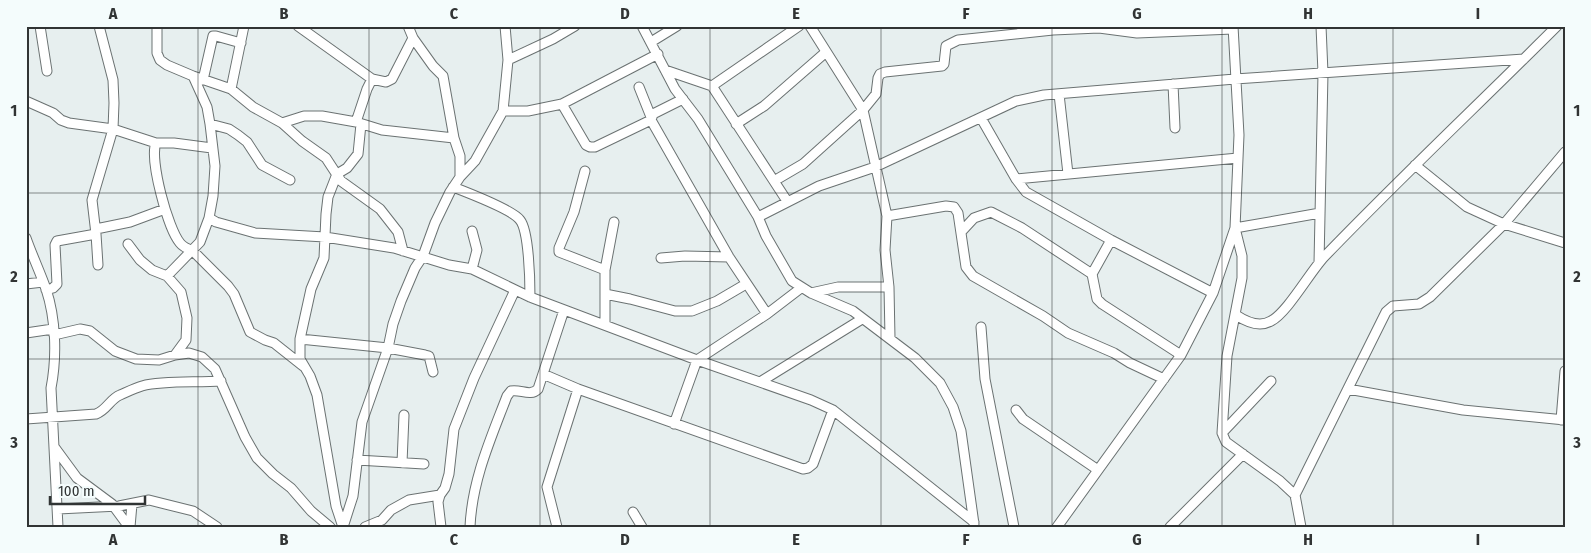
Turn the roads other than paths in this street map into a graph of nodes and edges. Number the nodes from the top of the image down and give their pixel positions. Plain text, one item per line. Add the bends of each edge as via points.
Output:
1 (40, 26) edge
2 (99, 26) edge
3 (157, 26) edge
4 (244, 26) edge
5 (298, 26) edge
6 (408, 26) edge
7 (505, 26) edge
8 (575, 26) edge
9 (642, 26) edge
10 (676, 26) edge
11 (798, 26) edge
12 (810, 26) edge
13 (1321, 26) edge
14 (1557, 26) edge
15 (1233, 28) edge
16 (412, 38) junction
17 (650, 42) junction
18 (241, 43) junction
19 (826, 52) junction
20 (658, 54) junction
21 (1524, 59) junction
22 (508, 60) junction
23 (665, 70) junction
24 (47, 71) dead end
25 (1323, 72) junction
26 (193, 76) junction
27 (372, 79) junction
28 (1236, 79) junction
29 (203, 80) junction
30 (1172, 84) junction
31 (712, 86) junction
32 (639, 87) dead end
33 (231, 90) junction
34 (1059, 94) junction
35 (683, 100) junction
36 (26, 101) edge
37 (562, 104) junction
38 (863, 110) junction
39 (504, 111) junction
40 (981, 118) junction
41 (651, 119) junction
42 (282, 123) junction
43 (359, 123) junction
44 (210, 124) junction
45 (736, 124) junction
46 (1175, 128) dead end
47 (113, 129) junction
48 (454, 138) junction
49 (156, 143) junction
50 (212, 148) junction
51 (1565, 152) edge
52 (1238, 158) junction
53 (1415, 165) junction
54 (875, 167) junction
55 (585, 171) dead end
56 (336, 174) junction
57 (1068, 174) junction
58 (460, 177) junction
59 (1016, 179) junction
60 (290, 180) dead end
61 (774, 181) junction
62 (453, 187) junction
63 (787, 201) junction
64 (165, 209) junction
65 (1320, 213) junction
66 (887, 216) junction
67 (758, 217) junction
68 (209, 218) junction
69 (614, 222) dead end
70 (1504, 224) junction
71 (1235, 228) junction
72 (96, 231) junction
73 (472, 231) dead end
74 (961, 232) junction
75 (326, 237) junction
76 (26, 238) edge
77 (1111, 240) junction
78 (1565, 243) edge
79 (128, 244) dead end
80 (28, 248) edge
81 (193, 251) junction
82 (403, 251) junction
83 (422, 256) junction
84 (729, 257) junction
85 (661, 258) dead end
86 (1319, 263) junction
87 (98, 265) dead end
88 (472, 270) junction
89 (605, 270) junction
90 (1092, 274) junction
91 (167, 276) junction
92 (26, 284) edge
93 (746, 284) junction
94 (45, 286) junction
95 (889, 286) junction
96 (801, 288) junction
97 (515, 290) junction
98 (810, 293) junction
99 (1213, 293) junction
100 (605, 294) junction
101 (530, 297) junction
102 (564, 310) junction
103 (767, 314) junction
104 (1236, 314) junction
105 (862, 318) junction
106 (605, 325) junction
107 (981, 328) dead end
108 (26, 332) edge
109 (54, 332) junction
110 (890, 338) junction
111 (300, 339) junction
112 (388, 348) junction
113 (175, 355) junction
114 (1181, 355) junction
115 (697, 360) junction
116 (303, 367) junction
117 (1565, 371) edge
118 (433, 372) dead end
119 (543, 374) junction
120 (1164, 379) junction
121 (221, 381) junction
122 (1271, 381) dead end
123 (760, 382) junction
124 (578, 389) junction
125 (1348, 390) junction
126 (833, 410) junction
127 (1016, 410) dead end
128 (404, 414) dead end
129 (52, 416) junction
130 (26, 419) edge
131 (1563, 420) edge
132 (674, 424) junction
133 (1222, 433) junction
134 (55, 448) junction
135 (1243, 454) junction
136 (357, 460) junction
137 (402, 463) junction
138 (424, 464) dead end
139 (1098, 470) junction
140 (440, 495) junction
141 (1295, 495) junction
142 (132, 504) junction
143 (115, 507) junction
144 (58, 509) junction
145 (633, 512) dead end
146 (385, 524) edge
147 (974, 525) edge
148 (58, 527) edge
149 (129, 527) edge
150 (217, 527) edge
151 (330, 527) edge
152 (343, 527) edge
153 (365, 527) edge
154 (441, 527) edge
155 (470, 527) edge
156 (557, 527) edge
157 (642, 527) edge
158 (1014, 527) edge
159 (1057, 527) edge
160 (1170, 527) edge
161 (1300, 527) edge

1 - 24 street
2 - 47 street via 113,80
3 - 26 street via 160,60
4 - 18 street
5 - 27 street
6 - 16 street
7 - 22 street
8 - 22 street
9 - 17 street
10 - 17 street
11 - 31 street
12 - 19 street
13 - 25 street
14 - 21 street
15 - 28 street
15 - 38 street via 1137,32 1099,28 1053,30 958,40 946,46 942,66 880,74 876,94
16 - 27 street via 392,80
16 - 48 street via 443,76
17 - 20 street
18 - 29 street via 213,36
18 - 33 street
19 - 38 street
19 - 45 street via 764,106
20 - 23 street
20 - 37 street
21 - 25 street
21 - 53 street
22 - 39 street
23 - 31 street
23 - 35 street
25 - 28 street
25 - 65 street
26 - 29 street
26 - 44 street via 207,107
27 - 43 street
28 - 30 street
28 - 52 street
29 - 33 street
30 - 34 street
30 - 46 street
31 - 45 street
32 - 41 street
33 - 42 street
34 - 40 street via 1016,101
34 - 57 street
35 - 41 street via 652,114
35 - 67 street
36 - 47 street via 69,123
37 - 39 street via 528,111
37 - 41 street via 590,147
38 - 54 street
38 - 61 street via 803,164
39 - 58 street via 475,161
40 - 54 street
40 - 59 street
41 - 84 street
42 - 43 street via 304,116 322,116
42 - 56 street via 326,158
43 - 48 street via 382,130
43 - 56 street via 358,154 348,168
44 - 50 street
44 - 60 street via 238,135 247,142 262,165
45 - 61 street
47 - 49 street
47 - 72 street via 92,200
48 - 58 street via 460,156
49 - 50 street
49 - 64 street via 154,154
50 - 68 street via 214,196
51 - 70 street
52 - 57 street
52 - 71 street
53 - 70 street via 1467,207
53 - 86 street
54 - 63 street
54 - 66 street
55 - 89 street via 579,198 559,252
56 - 75 street via 328,197
56 - 82 street via 390,220 398,232
57 - 59 street
58 - 62 street
59 - 77 street via 1039,201
61 - 63 street
62 - 83 street
62 - 101 street via 478,196 520,220 527,246
63 - 67 street
64 - 72 street
64 - 81 street via 174,234 180,243
65 - 71 street
65 - 86 street
66 - 74 street via 954,207
66 - 95 street
67 - 96 street via 787,273
68 - 75 street via 255,233
68 - 81 street
69 - 89 street
70 - 78 street
70 - 125 street via 1430,296 1419,304 1394,306 1386,312
71 - 99 street
71 - 104 street via 1242,256
72 - 87 street
72 - 94 street via 57,241 57,284 53,288
73 - 88 street via 477,250
74 - 90 street via 974,218 990,212 1022,228
74 - 120 street via 966,267 973,276 1068,333
75 - 82 street
75 - 111 street via 324,258 311,289
76 - 80 street
77 - 90 street
77 - 99 street
79 - 91 street via 152,270
80 - 94 street
81 - 91 street
81 - 116 street via 234,294 250,332 274,344
82 - 83 street
83 - 88 street
83 - 112 street via 392,324
84 - 85 street
84 - 93 street
86 - 104 street via 1271,322 1246,322
88 - 97 street
89 - 100 street
90 - 114 street via 1097,299 1102,304
91 - 113 street via 181,292 187,318 186,340
92 - 94 street
93 - 100 street via 692,311
93 - 103 street
94 - 109 street
95 - 98 street via 838,287
95 - 110 street
96 - 98 street
96 - 103 street
97 - 101 street
97 - 140 street via 454,429 449,474
98 - 105 street
99 - 114 street
100 - 106 street
101 - 102 street
102 - 106 street
102 - 119 street
103 - 115 street
104 - 133 street via 1227,356
105 - 110 street
105 - 123 street
106 - 115 street
107 - 158 street via 985,379
108 - 109 street
109 - 113 street via 90,331 115,351 136,359 159,360
109 - 129 street
110 - 147 street via 940,383 953,407 961,431
111 - 112 street
111 - 116 street
112 - 118 street via 429,356
112 - 136 street via 362,422
113 - 121 street via 189,353 202,358 215,369
114 - 120 street
115 - 123 street
115 - 132 street
116 - 152 street via 317,395 336,506
117 - 131 street
119 - 124 street
119 - 155 street via 534,392 511,390 508,396 480,467
120 - 139 street
121 - 129 street via 143,386 117,396 96,414
121 - 151 street via 257,458
122 - 133 street
123 - 126 street
124 - 132 street
124 - 156 street via 548,487
125 - 131 street via 1463,410
125 - 141 street
126 - 132 street via 813,464 803,469
126 - 147 street
127 - 139 street via 1023,419
128 - 137 street
129 - 130 street
129 - 134 street
133 - 135 street via 1226,442
134 - 143 street via 77,478
134 - 144 street
135 - 141 street
135 - 160 street
136 - 137 street
136 - 152 street via 353,496
137 - 138 street
139 - 159 street
140 - 146 street via 409,500 391,510
140 - 154 street
141 - 161 street
142 - 143 street
142 - 149 street
142 - 150 street via 149,500 193,511
143 - 144 street
143 - 149 street
144 - 148 street
145 - 157 street
146 - 153 street

